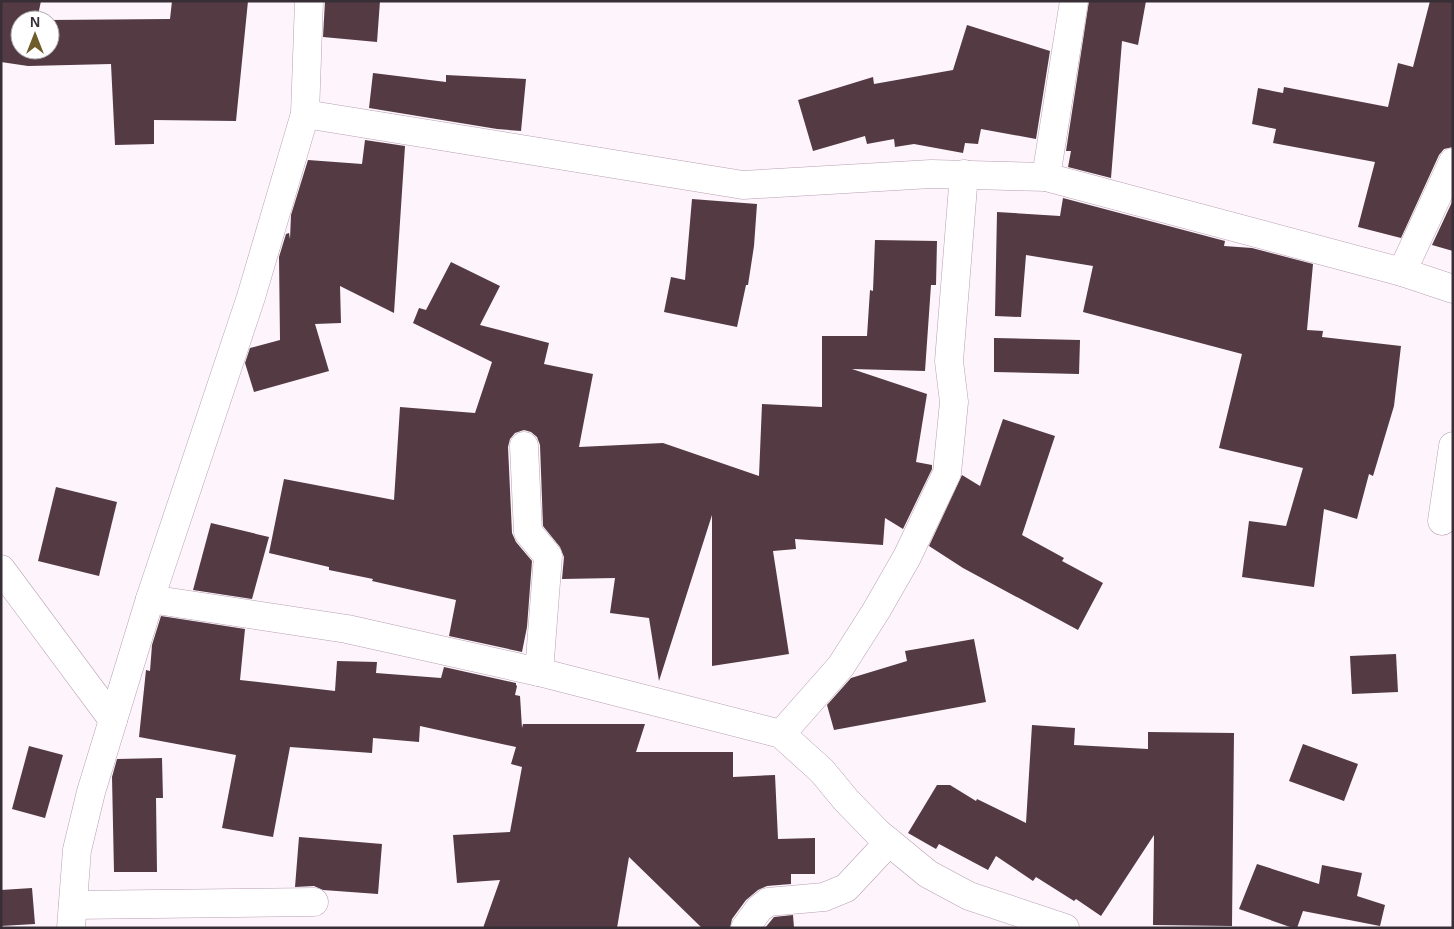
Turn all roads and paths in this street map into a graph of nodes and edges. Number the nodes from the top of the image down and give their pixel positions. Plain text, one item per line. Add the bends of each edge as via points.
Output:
1 (310, 1) edge
2 (1074, 1) edge
3 (305, 114) junction
4 (1453, 162) edge
5 (964, 174) junction
6 (1046, 177) junction
7 (1402, 272) junction
8 (1453, 289) edge
9 (524, 446) dead end
10 (1453, 446) edge
11 (1442, 521) dead end
12 (1, 569) edge
13 (150, 599) junction
14 (538, 672) junction
15 (113, 720) junction
16 (781, 734) junction
17 (889, 842) junction
18 (314, 902) dead end
19 (72, 916) edge
20 (745, 928) edge
21 (1065, 928) edge

1 - 3 street
2 - 6 street
3 - 5 street via 743,185
3 - 13 street via 251,297
4 - 7 street
5 - 6 street
5 - 16 street via 949,361 954,402 947,474 907,557 841,666
6 - 7 street
7 - 8 street
9 - 14 street via 528,532 548,556
10 - 11 street
12 - 15 street
13 - 14 street via 347,629
13 - 15 street
14 - 16 street
15 - 19 street via 77,850
16 - 17 street via 822,771
17 - 20 street via 846,888 824,897 768,902
17 - 21 street via 928,874 969,896
18 - 19 street

